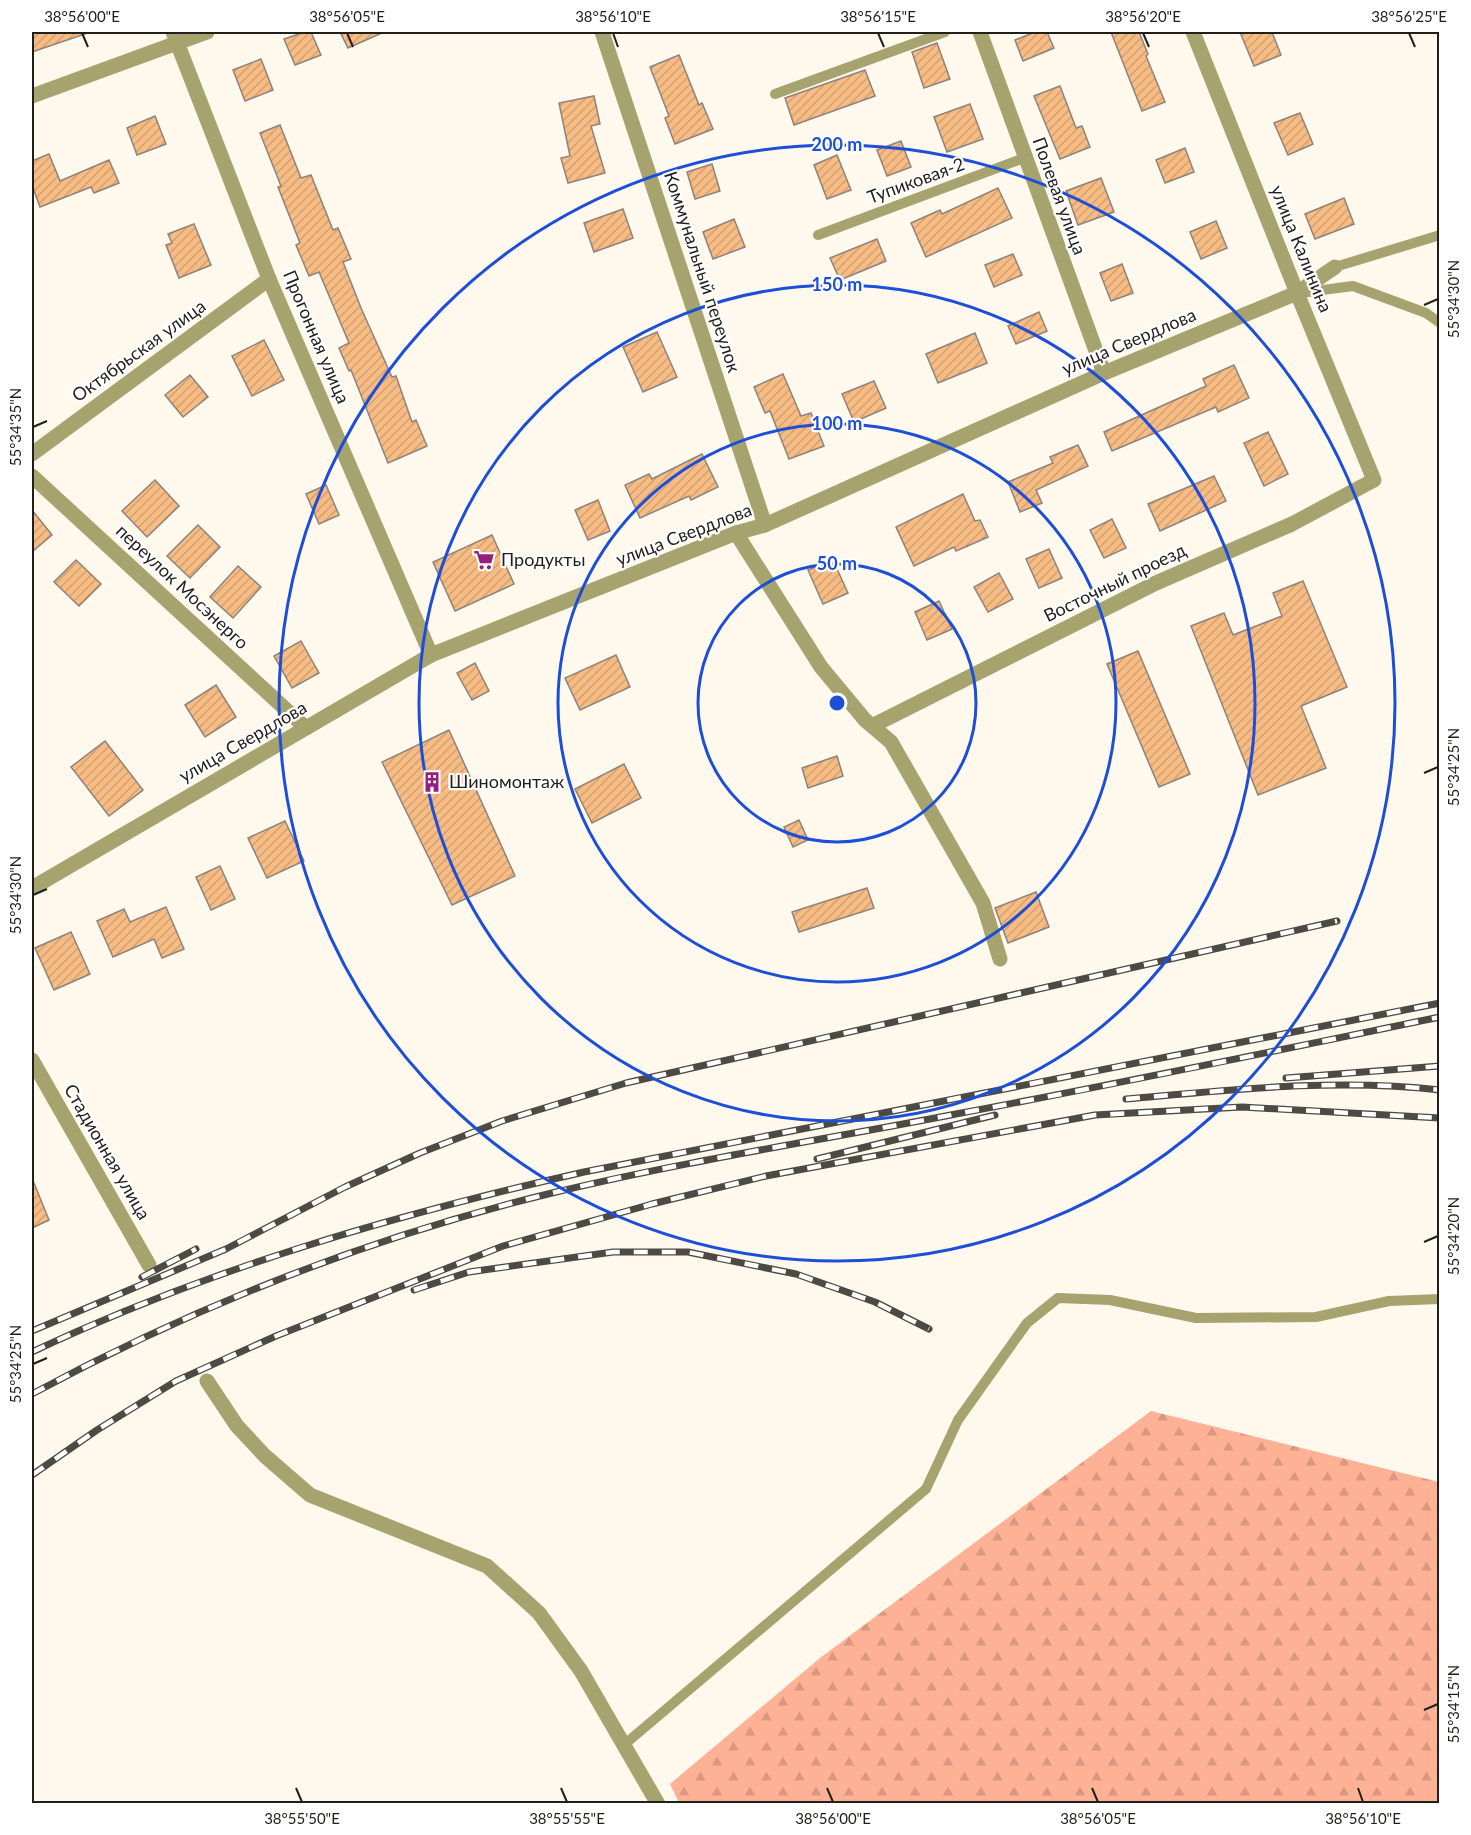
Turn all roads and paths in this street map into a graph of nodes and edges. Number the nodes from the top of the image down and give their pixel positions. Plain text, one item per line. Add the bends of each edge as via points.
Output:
1 (207, 32) edge
2 (602, 32) edge
3 (945, 32) edge
4 (980, 32) edge
5 (1194, 32) edge
6 (175, 37) edge
7 (775, 94) dead end
8 (32, 96) edge
9 (1024, 158) junction
10 (818, 235) dead end
11 (1440, 235) edge
12 (1335, 267) joint
13 (269, 279) junction
14 (1297, 293) junction
15 (1440, 323) edge
16 (1104, 373) junction
17 (32, 454) edge
18 (32, 476) edge
19 (1374, 480) joint
20 (765, 525) junction
21 (736, 533) junction
22 (431, 655) junction
23 (874, 725) junction
24 (306, 728) junction
25 (32, 888) edge
26 (1000, 959) dead end
27 (32, 1060) edge
28 (148, 1265) dead end
29 (1440, 1299) edge
30 (207, 1381) dead end
31 (625, 1744) junction
32 (658, 1803) edge

1 - 6 street
2 - 20 street, Коммунальный переулок
3 - 7 lane
4 - 9 street, Полевая улица
5 - 14 street, улица Калинина
6 - 8 street
6 - 13 street, Прогонная улица
9 - 10 lane, Тупиковая-2
9 - 16 street, Полевая улица
11 - 12 lane
12 - 14 street, улица Свердлова
13 - 17 street, Октябрьская улица
13 - 22 street, Прогонная улица
14 - 15 lane via 1353,286 1426,312
14 - 16 street, улица Свердлова
14 - 19 street, улица Калинина
16 - 20 street, улица Свердлова
18 - 24 street, переулок Мосэнерго
19 - 23 street, Восточный проезд via 1292,524 1156,583
20 - 21 street, улица Свердлова
21 - 22 street, улица Свердлова
21 - 23 street via 821,667 865,720
22 - 24 street, улица Свердлова
23 - 26 street via 891,741 983,903
24 - 25 street, улица Свердлова
27 - 28 street, Стадионная улица
29 - 31 lane via 1389,1301 1316,1317 1196,1318 1110,1300 1058,1298 1027,1323 958,1420 926,1489
30 - 31 street via 237,1426 310,1495 487,1566 539,1613 581,1671
31 - 32 street

